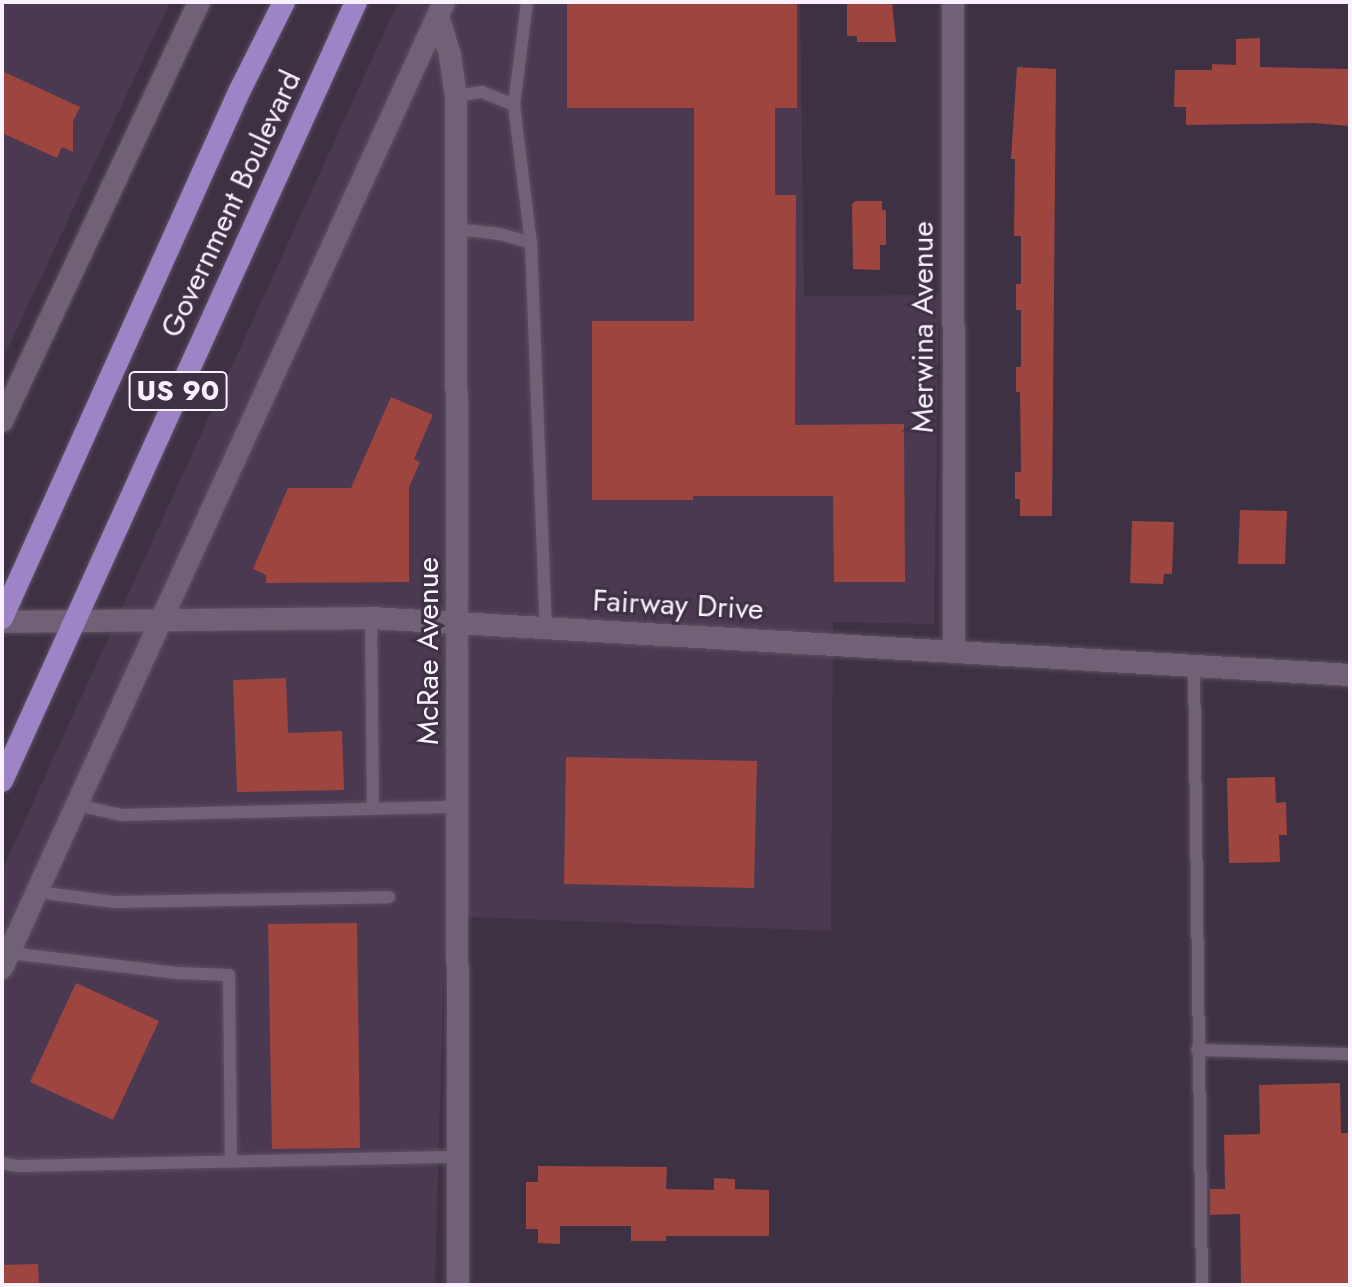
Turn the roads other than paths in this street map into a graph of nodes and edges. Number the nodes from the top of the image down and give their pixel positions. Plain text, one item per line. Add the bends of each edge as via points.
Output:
1 (199, 2) edge
2 (284, 2) edge
3 (356, 2) edge
4 (527, 2) edge
5 (953, 2) edge
6 (442, 10) edge
7 (456, 96) junction
8 (514, 105) junction
9 (456, 229) junction
10 (531, 243) junction
11 (2, 421) edge
12 (371, 618) junction
13 (2, 620) edge
14 (73, 621) junction
15 (163, 621) junction
16 (458, 622) junction
17 (546, 627) junction
18 (954, 651) junction
19 (1194, 666) junction
20 (1350, 675) edge
21 (2, 781) edge
22 (77, 805) junction
23 (459, 807) junction
24 (373, 809) junction
25 (37, 892) junction
26 (389, 897) dead end
27 (5, 960) edge
28 (1197, 1050) junction
29 (1350, 1054) edge
30 (458, 1157) junction
31 (231, 1162) junction
32 (2, 1163) edge
33 (458, 1285) edge
34 (1202, 1285) edge

1 - 11 street
2 - 13 main road, Government Boulevard / US 90
3 - 14 main road, Government Boulevard / US 90
4 - 8 lane
5 - 18 street, Merwina Avenue
6 - 7 street, McRae Avenue
6 - 15 street
7 - 8 lane via 482,92
7 - 9 street, McRae Avenue
8 - 10 lane
9 - 10 lane
9 - 16 street, McRae Avenue
10 - 17 lane
12 - 15 street, Fairway Drive
12 - 16 street, Fairway Drive
12 - 24 lane
13 - 14 street, Fairway Drive
14 - 15 street, Fairway Drive
14 - 21 main road, Government Boulevard / US 90
15 - 22 street
16 - 17 street, Fairway Drive
16 - 23 street, McRae Avenue
17 - 18 street, Fairway Drive
18 - 19 street, Fairway Drive
19 - 20 street, Fairway Drive
19 - 28 lane
22 - 24 lane via 121,815
22 - 25 street
23 - 24 lane
23 - 30 street, McRae Avenue
25 - 26 lane via 114,902
25 - 27 street
27 - 31 lane via 229,975
28 - 29 lane
28 - 34 lane
30 - 31 lane
30 - 33 street, McRae Avenue
31 - 32 lane

